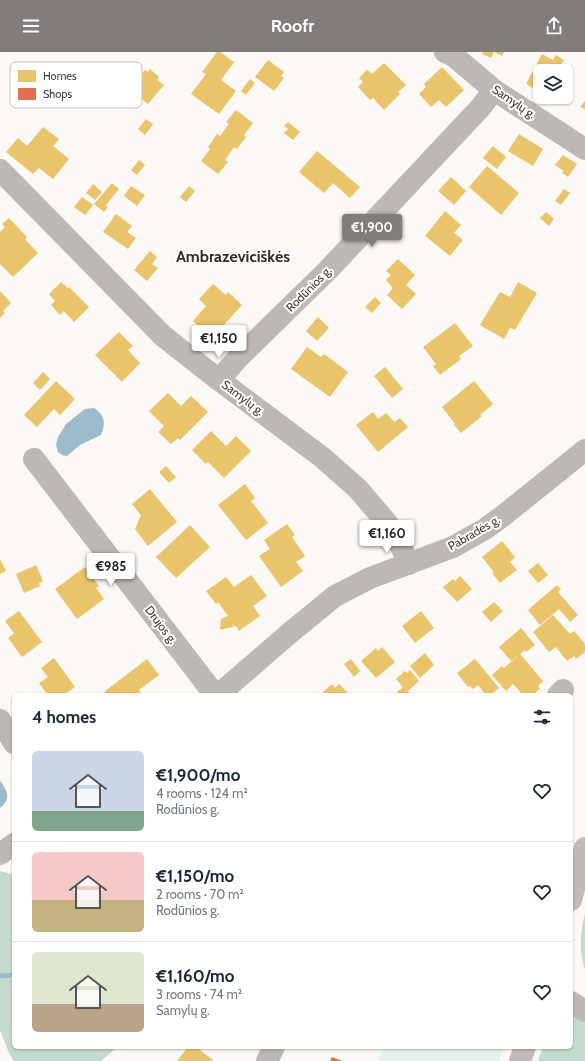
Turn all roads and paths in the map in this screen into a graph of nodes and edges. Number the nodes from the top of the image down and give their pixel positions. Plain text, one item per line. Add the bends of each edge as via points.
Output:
1 (445, 52) edge
2 (494, 90) junction
3 (585, 150) edge
4 (0, 170) edge
5 (219, 380) junction
6 (585, 450) edge
7 (34, 459) dead end
8 (409, 564) junction
9 (213, 693) edge
10 (220, 693) edge
11 (0, 720) edge
12 (12, 740) edge
13 (12, 845) edge
14 (585, 848) edge
15 (0, 854) edge
16 (573, 893) edge
17 (573, 1003) edge
18 (585, 1011) edge
19 (273, 1049) edge
20 (524, 1049) edge
21 (267, 1061) edge
22 (520, 1061) edge

1 - 2 street, Samylų g. via 455,57
2 - 3 street, Samylų g.
2 - 5 street, Rodūnios g. via 328,270
4 - 5 street, Samylų g. via 163,336
5 - 8 street, Samylų g. via 323,458 358,489 387,523
6 - 8 street, Pabradės g. via 485,529 453,547
7 - 9 street, Drujos g.
8 - 10 street, Pabradės g. via 370,578 335,596
11 - 12 street
13 - 15 street
14 - 16 main road
17 - 18 street
19 - 21 street
20 - 22 main road

